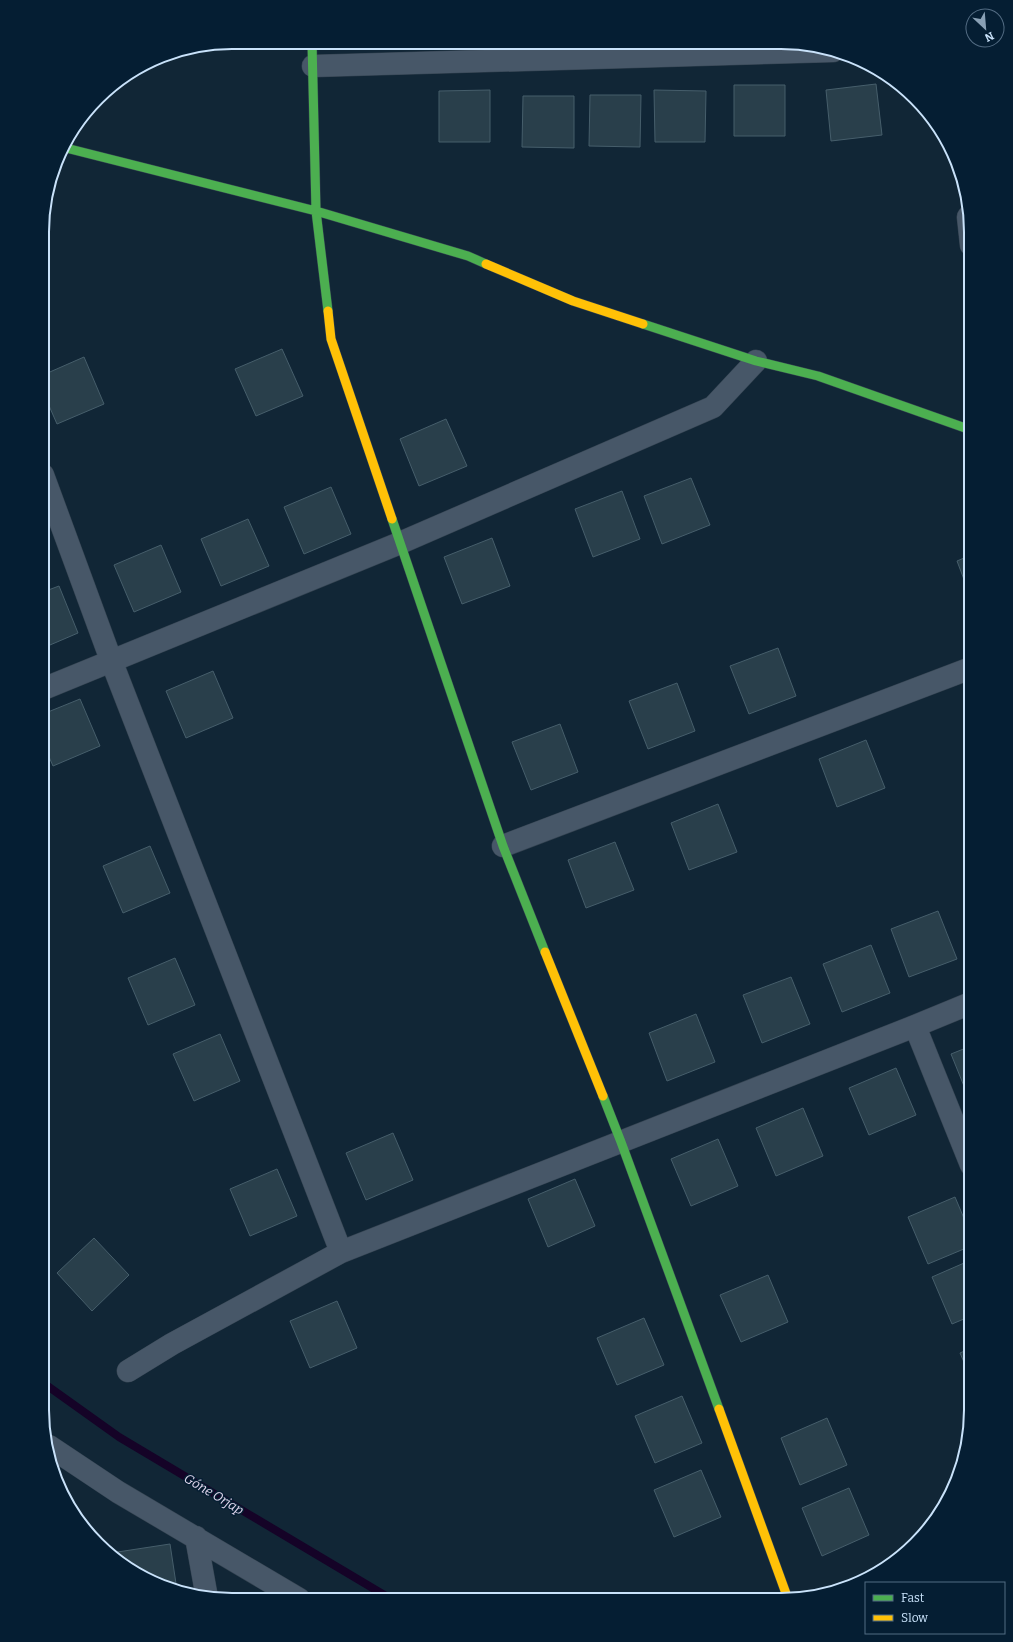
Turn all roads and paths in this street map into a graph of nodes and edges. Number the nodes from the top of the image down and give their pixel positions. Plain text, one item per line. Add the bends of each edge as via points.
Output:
1 (312, 49) edge
2 (809, 52) edge
3 (313, 66) junction
4 (69, 149) edge
5 (316, 211) junction
6 (756, 361) junction
7 (964, 428) edge
8 (49, 491) edge
9 (400, 543) junction
10 (111, 660) junction
11 (964, 671) edge
12 (49, 686) edge
13 (503, 846) junction
14 (964, 1006) edge
15 (915, 1026) junction
16 (621, 1142) junction
17 (964, 1148) edge
18 (341, 1252) junction
19 (128, 1371) dead end
20 (54, 1449) edge
21 (196, 1537) junction
22 (206, 1591) edge
23 (288, 1593) edge
24 (786, 1593) edge

1 - 3 street
2 - 3 street
3 - 5 street
4 - 5 street
5 - 6 street via 468,256 573,301
5 - 9 street via 331,339
6 - 7 street via 818,376
6 - 9 street via 713,407
8 - 10 street
9 - 10 street
9 - 13 street
10 - 12 street
10 - 18 street
11 - 13 street
13 - 16 street
14 - 15 street
15 - 16 street
15 - 17 street
16 - 18 street
16 - 24 street
18 - 19 street via 172,1344
20 - 21 street via 118,1492
21 - 22 street
21 - 23 street

